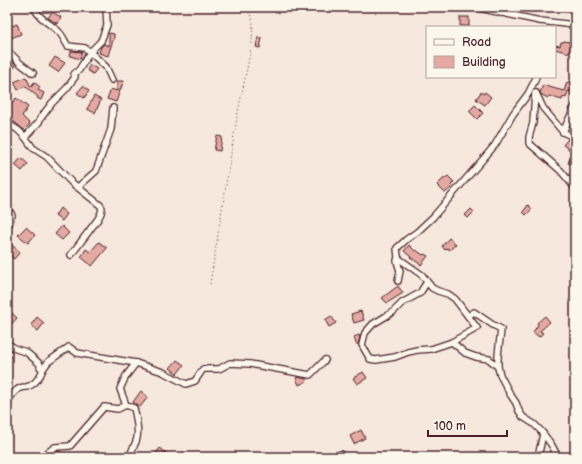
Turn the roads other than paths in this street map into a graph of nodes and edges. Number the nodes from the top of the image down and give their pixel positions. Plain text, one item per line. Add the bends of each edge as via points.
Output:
1 (37, 7) edge
2 (106, 7) edge
3 (474, 7) edge
4 (509, 7) edge
5 (501, 13) junction
6 (540, 24) edge
7 (575, 25) edge
8 (7, 50) edge
9 (90, 52) junction
10 (33, 73) dead end
11 (112, 80) dead end
12 (535, 80) edge
13 (536, 92) junction
14 (575, 106) edge
15 (113, 108) dead end
16 (7, 123) edge
17 (564, 132) junction
18 (25, 137) junction
19 (575, 138) edge
20 (78, 187) junction
21 (575, 188) edge
22 (7, 207) edge
23 (7, 227) edge
24 (71, 256) dead end
25 (398, 258) junction
26 (398, 282) dead end
27 (427, 282) junction
28 (468, 316) junction
29 (7, 342) edge
30 (452, 342) junction
31 (325, 360) dead end
32 (136, 363) junction
33 (498, 367) junction
34 (43, 369) junction
35 (7, 402) edge
36 (126, 405) junction
37 (543, 434) junction
38 (41, 457) edge
39 (131, 457) edge
40 (332, 457) edge
41 (342, 457) edge
42 (538, 457) edge
43 (558, 457) edge

1 - 9 street via 38,16 61,33 68,46 85,48
2 - 9 street via 107,24 101,42
3 - 5 street
4 - 5 street
5 - 6 street
6 - 7 street
8 - 10 street
9 - 11 street via 106,67
9 - 18 street via 74,74 75,77
12 - 13 street
12 - 25 street via 494,145 433,217 397,248
13 - 17 street via 543,108
13 - 21 street via 529,142 561,171
14 - 17 street
15 - 20 street via 110,129 96,171
16 - 18 street
17 - 19 street
18 - 20 street via 33,148 47,157
20 - 24 street via 102,208 98,219
22 - 23 street via 12,215
25 - 26 street
25 - 27 street via 422,275
27 - 28 street via 432,288 455,298
27 - 30 street via 420,293 373,324 365,333 362,345 370,359 376,360 417,350 431,350
28 - 30 street via 477,328
28 - 33 street via 474,312 501,329
29 - 34 street via 16,349 26,352
30 - 33 street via 465,353 490,359
31 - 32 street via 310,374 230,363 219,368 202,369 195,381 186,384 163,372
32 - 34 street via 77,353 69,347 48,362
32 - 36 street via 120,389
33 - 37 street via 523,417
34 - 35 street via 32,385 18,389
36 - 38 street via 118,409 104,407 70,446 55,447
36 - 39 street via 134,408 137,419 137,439 130,453
37 - 42 street
37 - 43 street
40 - 41 street via 341,454

